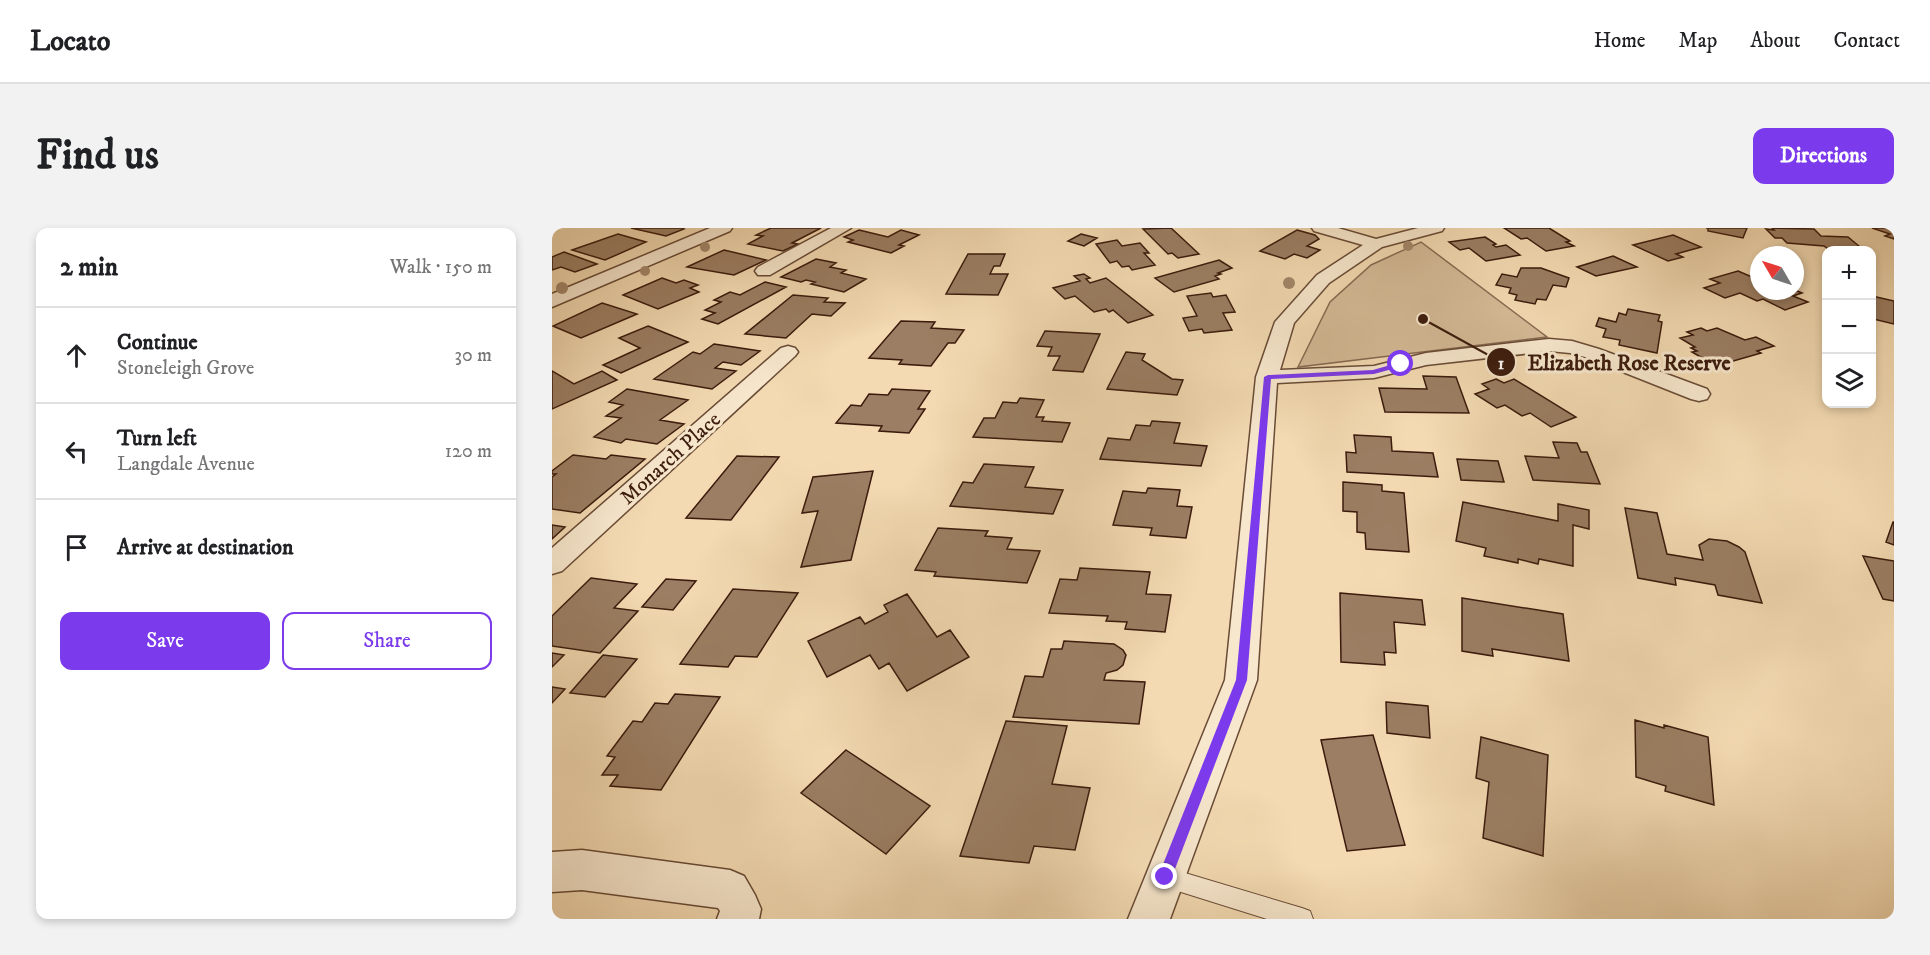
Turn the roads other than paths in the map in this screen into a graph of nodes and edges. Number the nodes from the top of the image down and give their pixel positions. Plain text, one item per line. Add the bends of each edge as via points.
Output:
1 (724, 228) edge
2 (843, 228) edge
3 (1320, 228) edge
4 (1436, 228) edge
5 (1376, 244) junction
6 (764, 271) dead end
7 (552, 301) edge
8 (788, 352) dead end
9 (1268, 377) junction
10 (1699, 394) dead end
11 (552, 564) edge
12 (552, 872) edge
13 (1165, 877) junction
14 (738, 919) edge
15 (1149, 919) edge
16 (1302, 919) edge

1 - 7 street
2 - 6 street
3 - 5 street
4 - 5 street
5 - 9 street via 1323,279 1285,322
8 - 11 street, Monarch Place
9 - 10 street via 1374,372 1426,359 1550,345 1592,353
9 - 13 street via 1241,680
12 - 14 street via 582,870 730,890 741,909
13 - 15 street
13 - 16 lane

